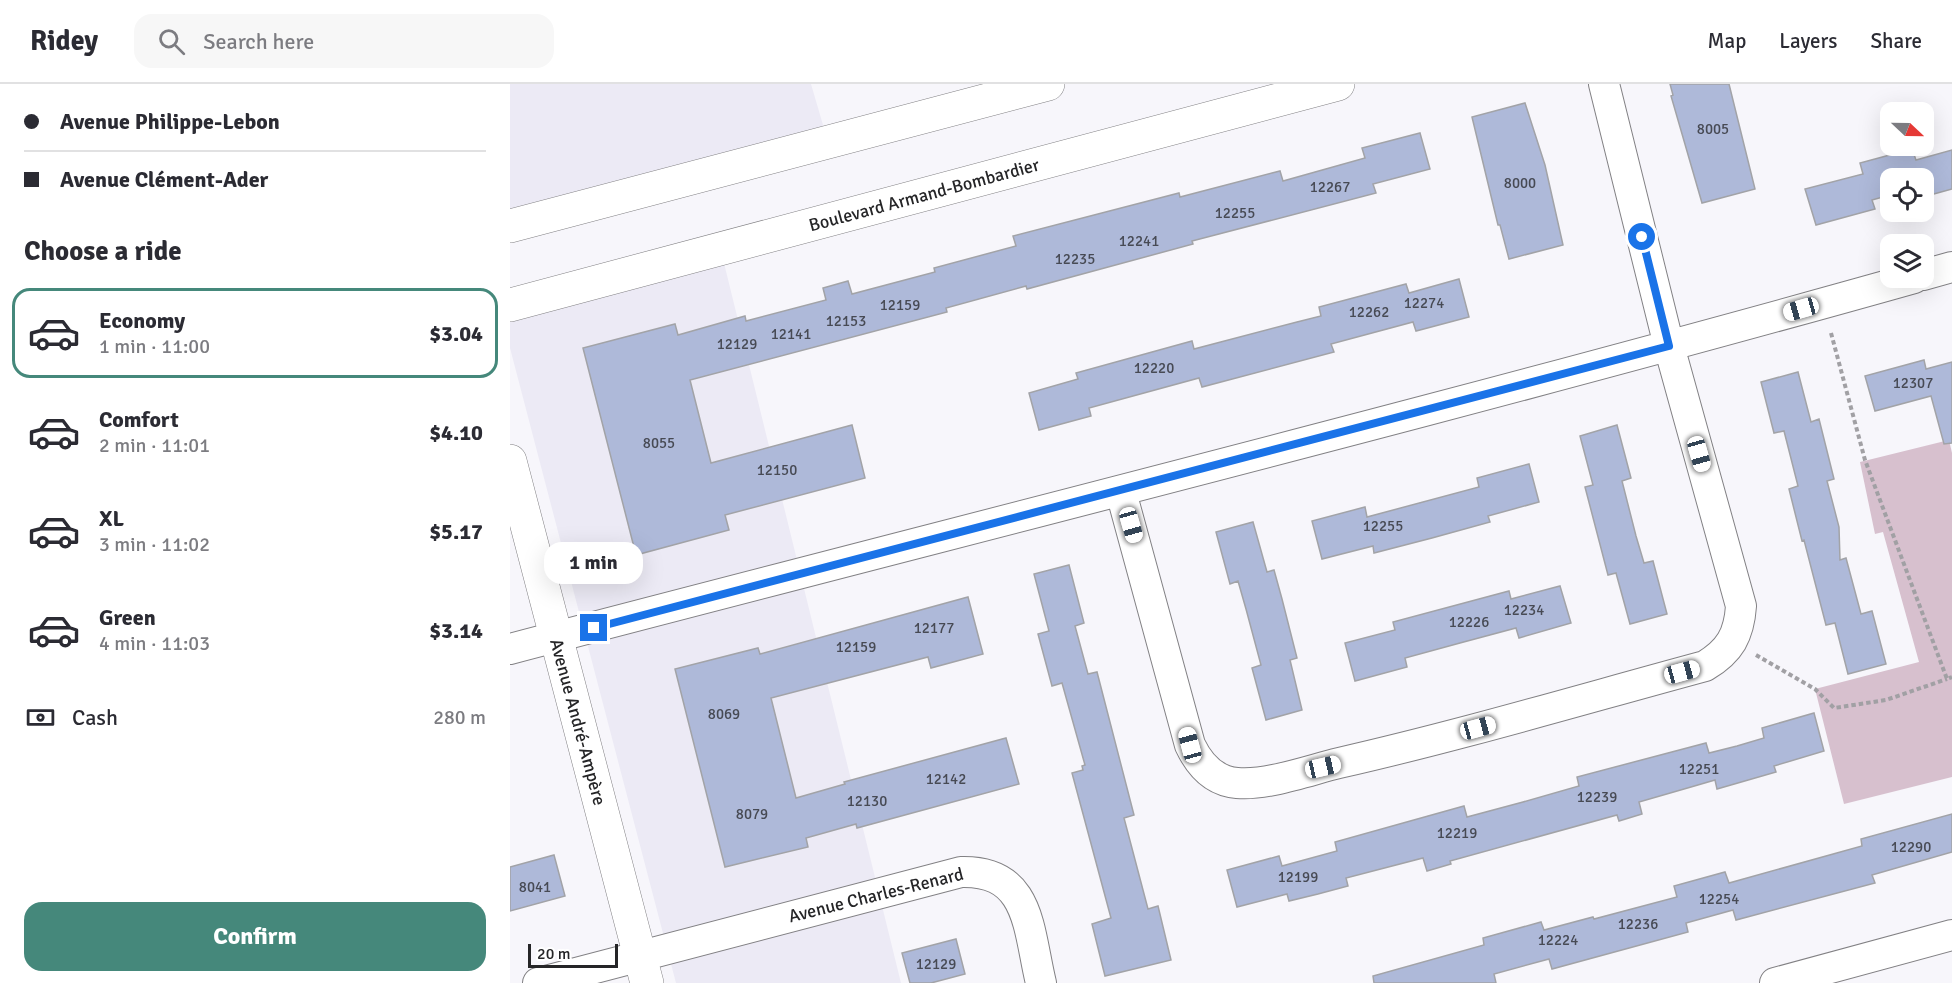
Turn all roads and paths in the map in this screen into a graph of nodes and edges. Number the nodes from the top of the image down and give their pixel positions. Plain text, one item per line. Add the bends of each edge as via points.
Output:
1 (1048, 84) edge
2 (1338, 84) edge
3 (1604, 84) edge
4 (510, 226) edge
5 (1952, 267) edge
6 (1934, 272) edge
7 (1880, 287) edge
8 (1823, 303) junction
9 (510, 305) edge
10 (1669, 346) junction
11 (510, 461) edge
12 (1121, 492) junction
13 (555, 638) junction
14 (1734, 642) junction
15 (510, 649) edge
16 (1949, 678) edge
17 (1952, 935) edge
18 (644, 970) edge
19 (538, 983) edge
20 (1041, 983) edge
21 (1776, 983) edge

1 - 4 street
2 - 9 street, Boulevard Armand-Bombardier
3 - 10 street
5 - 6 street
7 - 8 street
8 - 10 street
8 - 16 path via 1864,460
10 - 12 street
10 - 14 street via 1741,606
11 - 13 street, Avenue André-Ampère
12 - 13 street
12 - 14 street via 1190,745 1199,763 1215,776 1236,783 1259,782 1387,752 1705,666 1721,657
13 - 15 street
13 - 18 street, Avenue André-Ampère
14 - 16 path via 1815,689 1834,708 1886,700
17 - 21 street
18 - 19 street, Avenue Charles-Renard
18 - 20 street, Avenue Charles-Renard via 961,872 980,871 1013,888 1022,906

